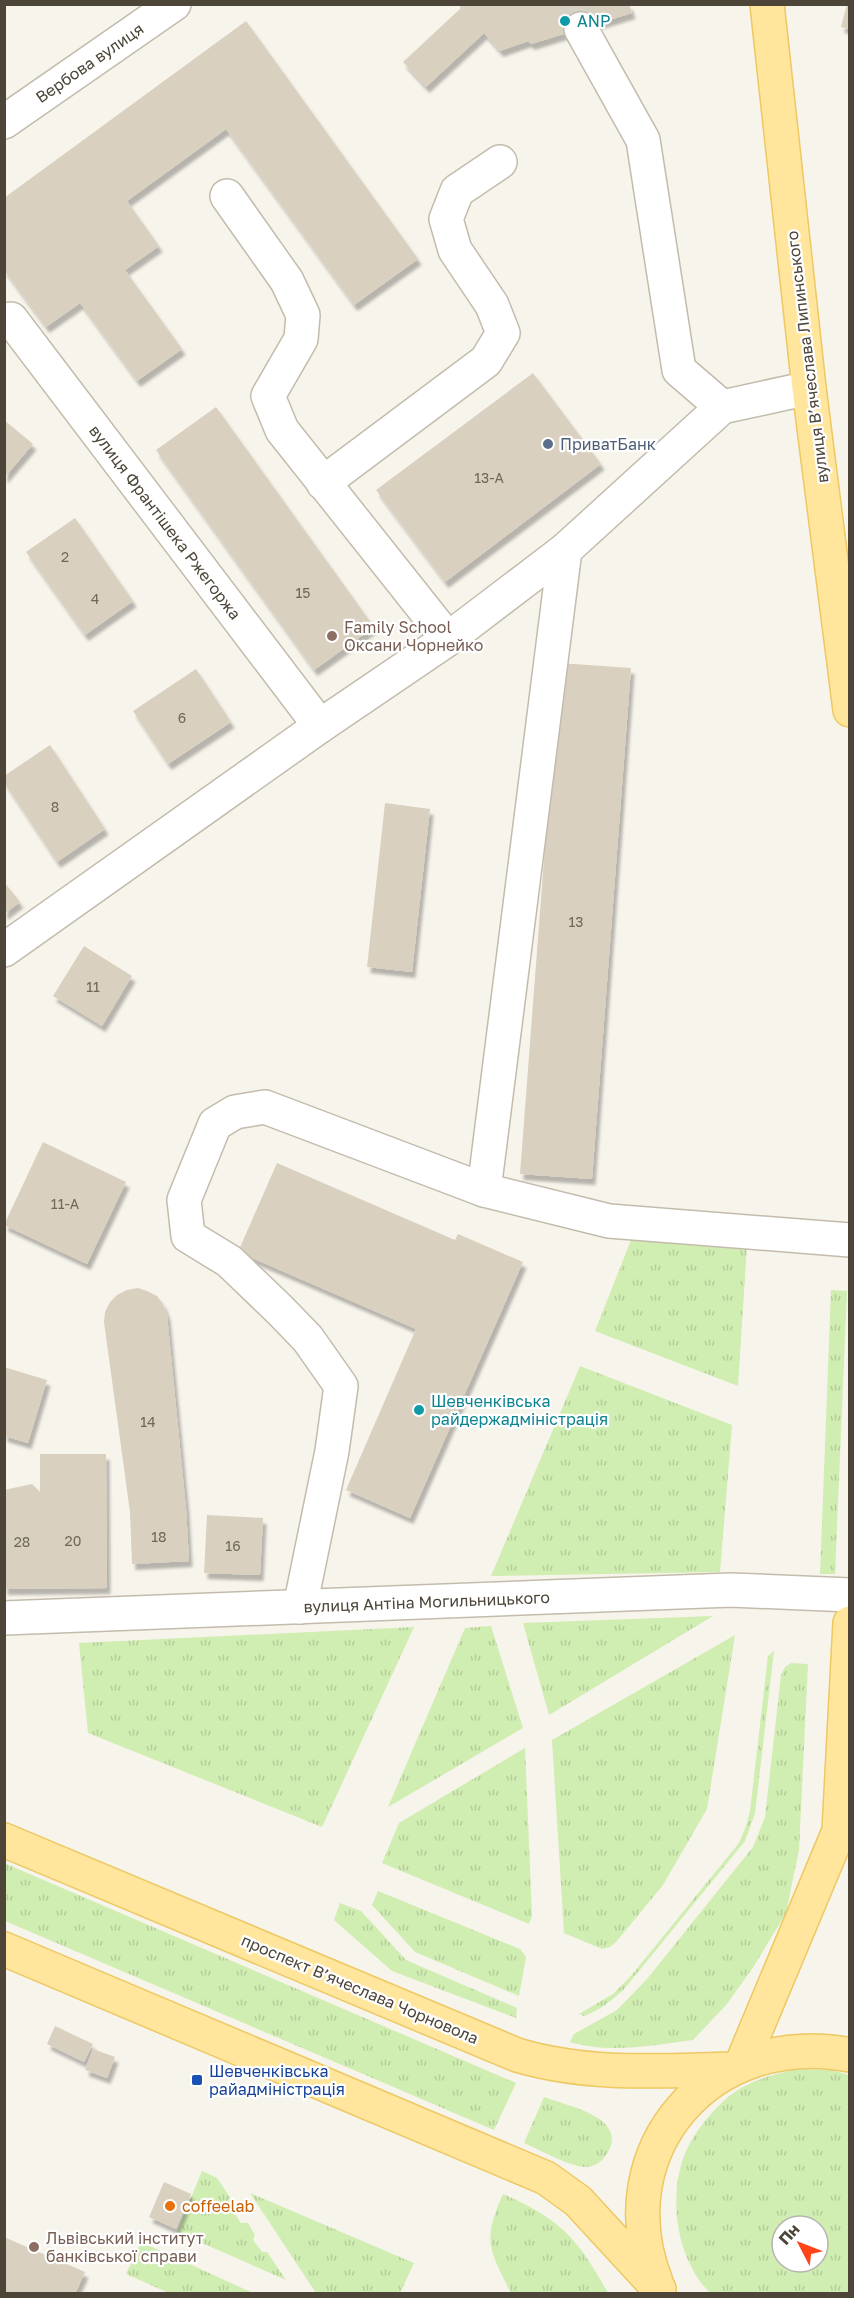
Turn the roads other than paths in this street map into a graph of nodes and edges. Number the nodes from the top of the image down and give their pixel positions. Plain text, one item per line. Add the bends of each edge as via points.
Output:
1 (174, 4) edge
2 (767, 4) edge
3 (581, 29) tunnel mouth
4 (4, 122) edge
5 (500, 162) dead end
6 (227, 196) dead end
7 (7, 318) edge
8 (809, 388) junction
9 (722, 406) junction
10 (323, 483) junction
11 (565, 550) junction
12 (448, 639) junction
13 (849, 710) edge
14 (320, 726) junction
15 (4, 950) edge
16 (484, 1190) junction
17 (849, 1240) edge
18 (849, 1595) edge
19 (300, 1607) junction
20 (4, 1618) edge
21 (849, 1623) edge
22 (4, 1840) edge
23 (844, 1845) edge
24 (4, 1948) edge
25 (849, 2055) edge
26 (736, 2066) junction
27 (660, 2291) edge

1 - 4 street, Вербова вулиця
2 - 8 main road, вулиця Вʼячеслава Липинського
3 - 9 street via 643,140 679,370
5 - 10 street via 457,191 446,219 455,250 492,305 503,333 486,361
6 - 10 street via 287,281 303,315 301,339 268,396 282,430
7 - 14 street, вулиця Франтішека Ржегоржа
8 - 9 street
8 - 13 main road, вулиця Вʼячеслава Липинського
9 - 11 street
10 - 12 street
11 - 12 street
11 - 16 street
12 - 14 street
14 - 15 street
16 - 17 street via 609,1221
16 - 19 street via 265,1107 235,1112 215,1124 184,1200 188,1236 229,1261 280,1310 308,1339 341,1386 332,1451
18 - 19 street, вулиця Антіна Могильницького via 731,1590
19 - 20 street, вулиця Антіна Могильницького
21 - 23 main road
22 - 26 main road, проспект Вʼячеслава Чорновола via 532,2060 607,2072
23 - 26 main road
24 - 27 main road, проспект Вʼячеслава Чорновола via 546,2178 578,2201
25 - 26 main road, проспект Вʼячеслава Чорновола via 785,2051
26 - 27 main road, проспект Вʼячеслава Чорновола via 709,2083 673,2119 651,2165 645,2189 644,2232

